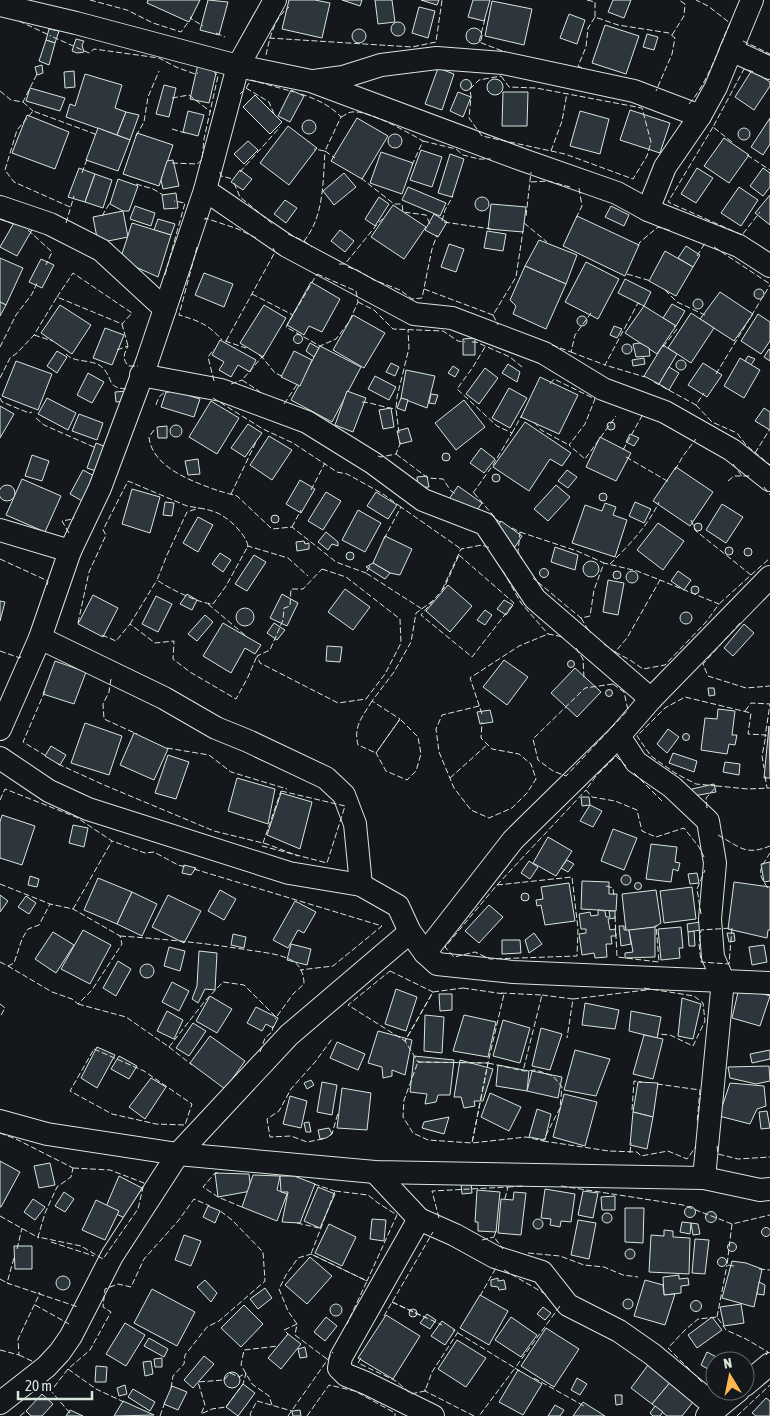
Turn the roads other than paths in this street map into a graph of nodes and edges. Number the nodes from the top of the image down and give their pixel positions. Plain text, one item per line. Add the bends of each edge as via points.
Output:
1 (275, 0) edge
2 (752, 0) edge
3 (0, 5) edge
4 (731, 50) junction
5 (238, 66) junction
6 (770, 68) edge
7 (311, 81) junction
8 (700, 116) junction
9 (205, 190) junction
10 (0, 207) edge
11 (648, 210) junction
12 (770, 266) edge
13 (165, 309) junction
14 (141, 376) junction
15 (770, 480) edge
16 (0, 530) edge
17 (70, 551) junction
18 (770, 577) edge
19 (40, 638) junction
20 (651, 698) junction
21 (0, 729) edge
22 (618, 736) junction
23 (0, 758) edge
24 (361, 885) junction
25 (410, 932) junction
26 (425, 953) junction
27 (723, 980) junction
28 (770, 983) edge
29 (0, 1121) edge
30 (178, 1154) junction
31 (375, 1172) junction
32 (704, 1178) junction
33 (770, 1189) edge
34 (419, 1219) junction
35 (770, 1364) edge
36 (755, 1377) edge
37 (726, 1401) edge
38 (0, 1403) edge
39 (711, 1414) edge
40 (433, 1416) edge

1 - 5 street
2 - 4 street
3 - 5 street
4 - 6 street
4 - 8 street
5 - 7 street
5 - 9 street
7 - 8 street via 343,77 381,65 437,58 503,62 634,91
7 - 11 street via 617,192
8 - 11 street via 665,167
9 - 13 street
9 - 15 street via 287,246 414,314 452,318 544,353 603,389 665,412 732,450
10 - 13 street via 50,224 101,250
11 - 12 street via 739,246
13 - 14 street
14 - 17 street via 100,488
14 - 20 street via 221,390 307,422 423,500 485,524 535,600
16 - 17 street
17 - 19 street
18 - 20 street
19 - 21 street
19 - 24 street via 164,698 216,728 326,778 344,794 355,824
20 - 22 street
22 - 26 street via 513,840
22 - 27 street via 636,762 672,787 708,821 715,862 710,919 713,958
23 - 24 street via 49,791 88,809 289,873
24 - 25 street via 398,906
25 - 26 street
25 - 30 street via 289,1035
26 - 27 street via 437,964 512,972
27 - 28 street
27 - 32 street
29 - 30 street via 47,1134
30 - 31 street
30 - 38 street via 112,1256 60,1352
31 - 32 street
31 - 34 street
32 - 33 street via 760,1190
34 - 39 street via 495,1257 542,1272 568,1305 619,1331 652,1354
34 - 40 street via 341,1357 339,1368 346,1375
35 - 36 street
37 - 39 street

